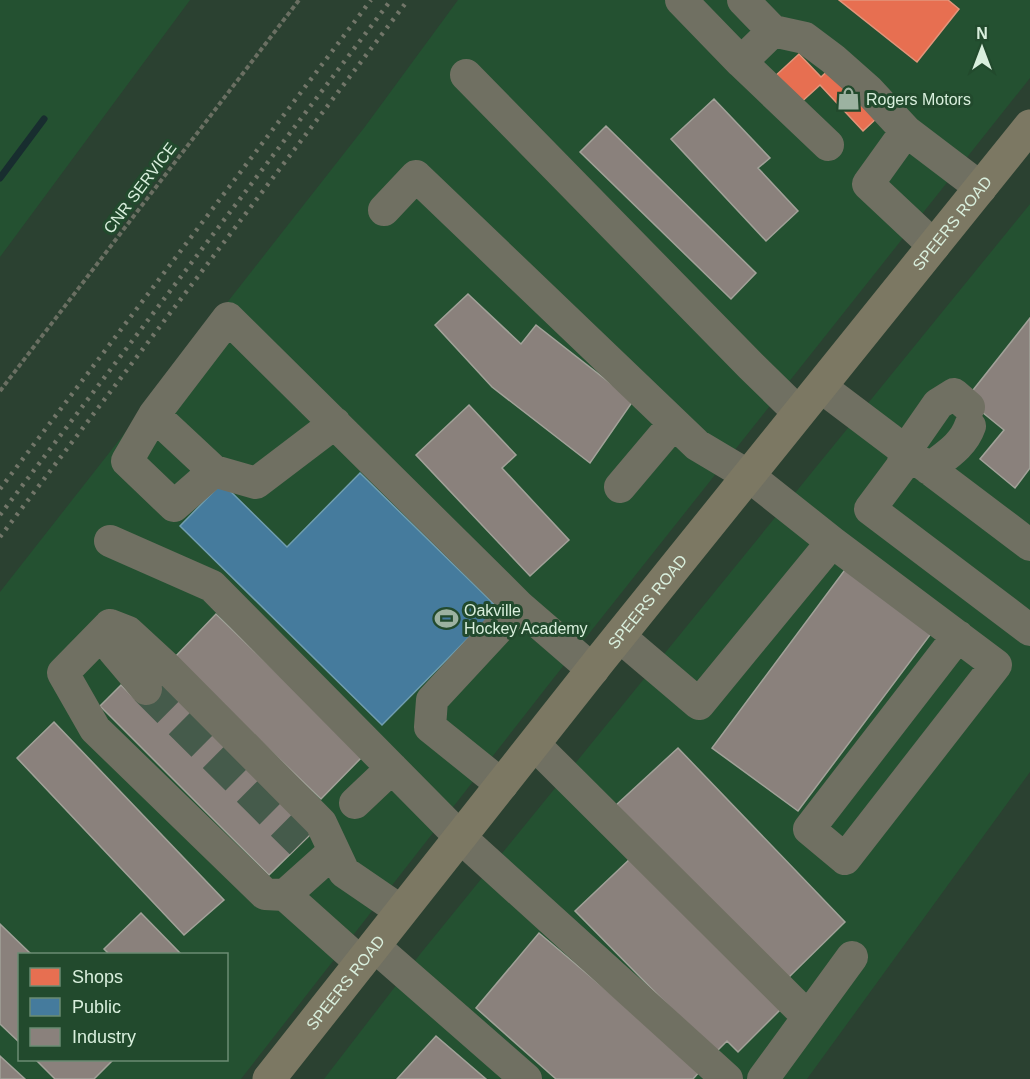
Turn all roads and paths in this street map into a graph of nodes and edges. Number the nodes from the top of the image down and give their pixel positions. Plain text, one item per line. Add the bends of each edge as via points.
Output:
1 (299, 0) edge
2 (681, 0) edge
3 (743, 0) edge
4 (773, 31) junction
5 (741, 62) junction
6 (466, 75) dead end
7 (906, 131) junction
8 (1026, 141) edge
9 (828, 145) dead end
10 (981, 188) junction
11 (384, 210) dead end
12 (934, 246) junction
13 (821, 387) junction
14 (0, 391) edge
15 (798, 412) junction
16 (154, 415) junction
17 (969, 417) dead end
18 (335, 423) junction
19 (674, 423) junction
20 (918, 459) junction
21 (214, 471) junction
22 (749, 476) junction
23 (620, 487) dead end
24 (110, 541) dead end
25 (831, 542) junction
26 (1030, 545) edge
27 (519, 606) junction
28 (110, 626) junction
29 (1030, 630) edge
30 (619, 636) junction
31 (958, 636) junction
32 (592, 670) junction
33 (146, 689) tunnel mouth
34 (534, 744) junction
35 (392, 768) junction
36 (502, 785) junction
37 (355, 803) dead end
38 (460, 837) junction
39 (318, 853) junction
40 (285, 895) junction
41 (401, 911) junction
42 (367, 954) junction
43 (852, 957) dead end
44 (808, 1017) junction
45 (269, 1079) edge
46 (526, 1079) edge
47 (727, 1079) edge
48 (763, 1079) edge

1 - 14 path, CNR SERVICE
2 - 5 lane
3 - 4 lane
4 - 5 lane
4 - 7 lane via 805,38 824,52 868,90
5 - 9 lane
6 - 15 lane
7 - 10 lane
7 - 12 lane via 868,184
8 - 10 main road, SPEERS ROAD
10 - 12 main road, SPEERS ROAD
11 - 19 lane via 416,176
12 - 13 main road, SPEERS ROAD
13 - 15 main road, SPEERS ROAD
13 - 20 lane
15 - 22 main road, SPEERS ROAD
16 - 18 lane via 228,318
16 - 21 lane
16 - 21 lane via 127,460 174,506
17 - 20 lane via 954,394 938,404
18 - 21 lane via 256,483
18 - 27 lane
19 - 22 lane via 697,446
19 - 23 lane
20 - 26 lane
20 - 29 lane via 902,466 870,508
22 - 25 lane
22 - 30 main road, SPEERS ROAD
24 - 35 lane via 212,586
25 - 30 lane via 699,704
25 - 31 lane
27 - 32 lane
27 - 36 lane via 432,700 430,727
28 - 33 lane via 112,650
28 - 39 lane via 128,632 166,667 321,823
28 - 40 lane via 63,674 95,729 266,894
30 - 32 main road, SPEERS ROAD
31 - 31 lane via 809,829 845,859 996,665
32 - 34 main road, SPEERS ROAD
34 - 36 main road, SPEERS ROAD
34 - 44 lane
35 - 37 lane
35 - 38 lane
36 - 38 main road, SPEERS ROAD
38 - 41 main road, SPEERS ROAD
38 - 47 lane
39 - 40 lane
39 - 41 lane
40 - 42 lane
41 - 42 main road, SPEERS ROAD
42 - 45 main road, SPEERS ROAD
42 - 46 lane
43 - 44 lane
44 - 48 lane

